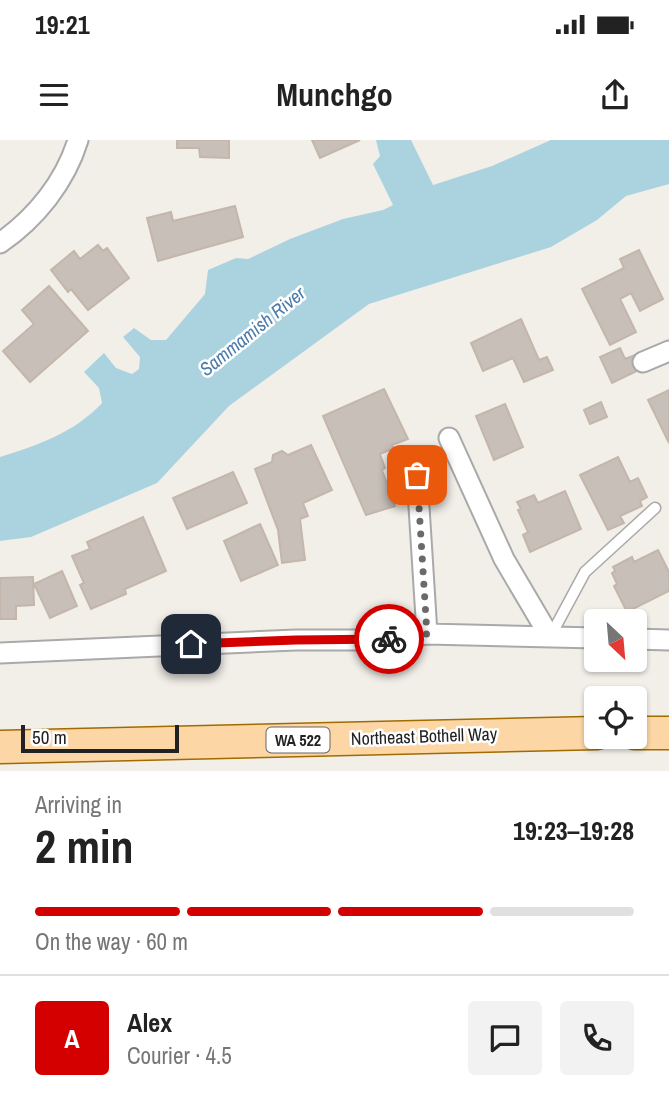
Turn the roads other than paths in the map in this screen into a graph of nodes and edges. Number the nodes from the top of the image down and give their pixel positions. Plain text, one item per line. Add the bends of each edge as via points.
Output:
1 (78, 140) edge
2 (0, 243) edge
3 (669, 351) edge
4 (643, 362) dead end
5 (449, 438) dead end
6 (417, 475) dead end
7 (654, 508) dead end
8 (427, 634) junction
9 (550, 637) junction
10 (584, 638) edge
11 (648, 639) edge
12 (669, 640) edge
13 (0, 653) edge
14 (584, 733) edge
15 (647, 733) edge
16 (669, 733) edge
17 (0, 747) edge

1 - 2 street via 50,195
3 - 4 street
5 - 9 street via 503,559
6 - 8 street
7 - 9 lane via 585,572
8 - 9 street
8 - 13 street via 383,640
9 - 10 street
11 - 12 street
14 - 17 main road, Northeast Bothell Way / WA 522
15 - 16 main road

